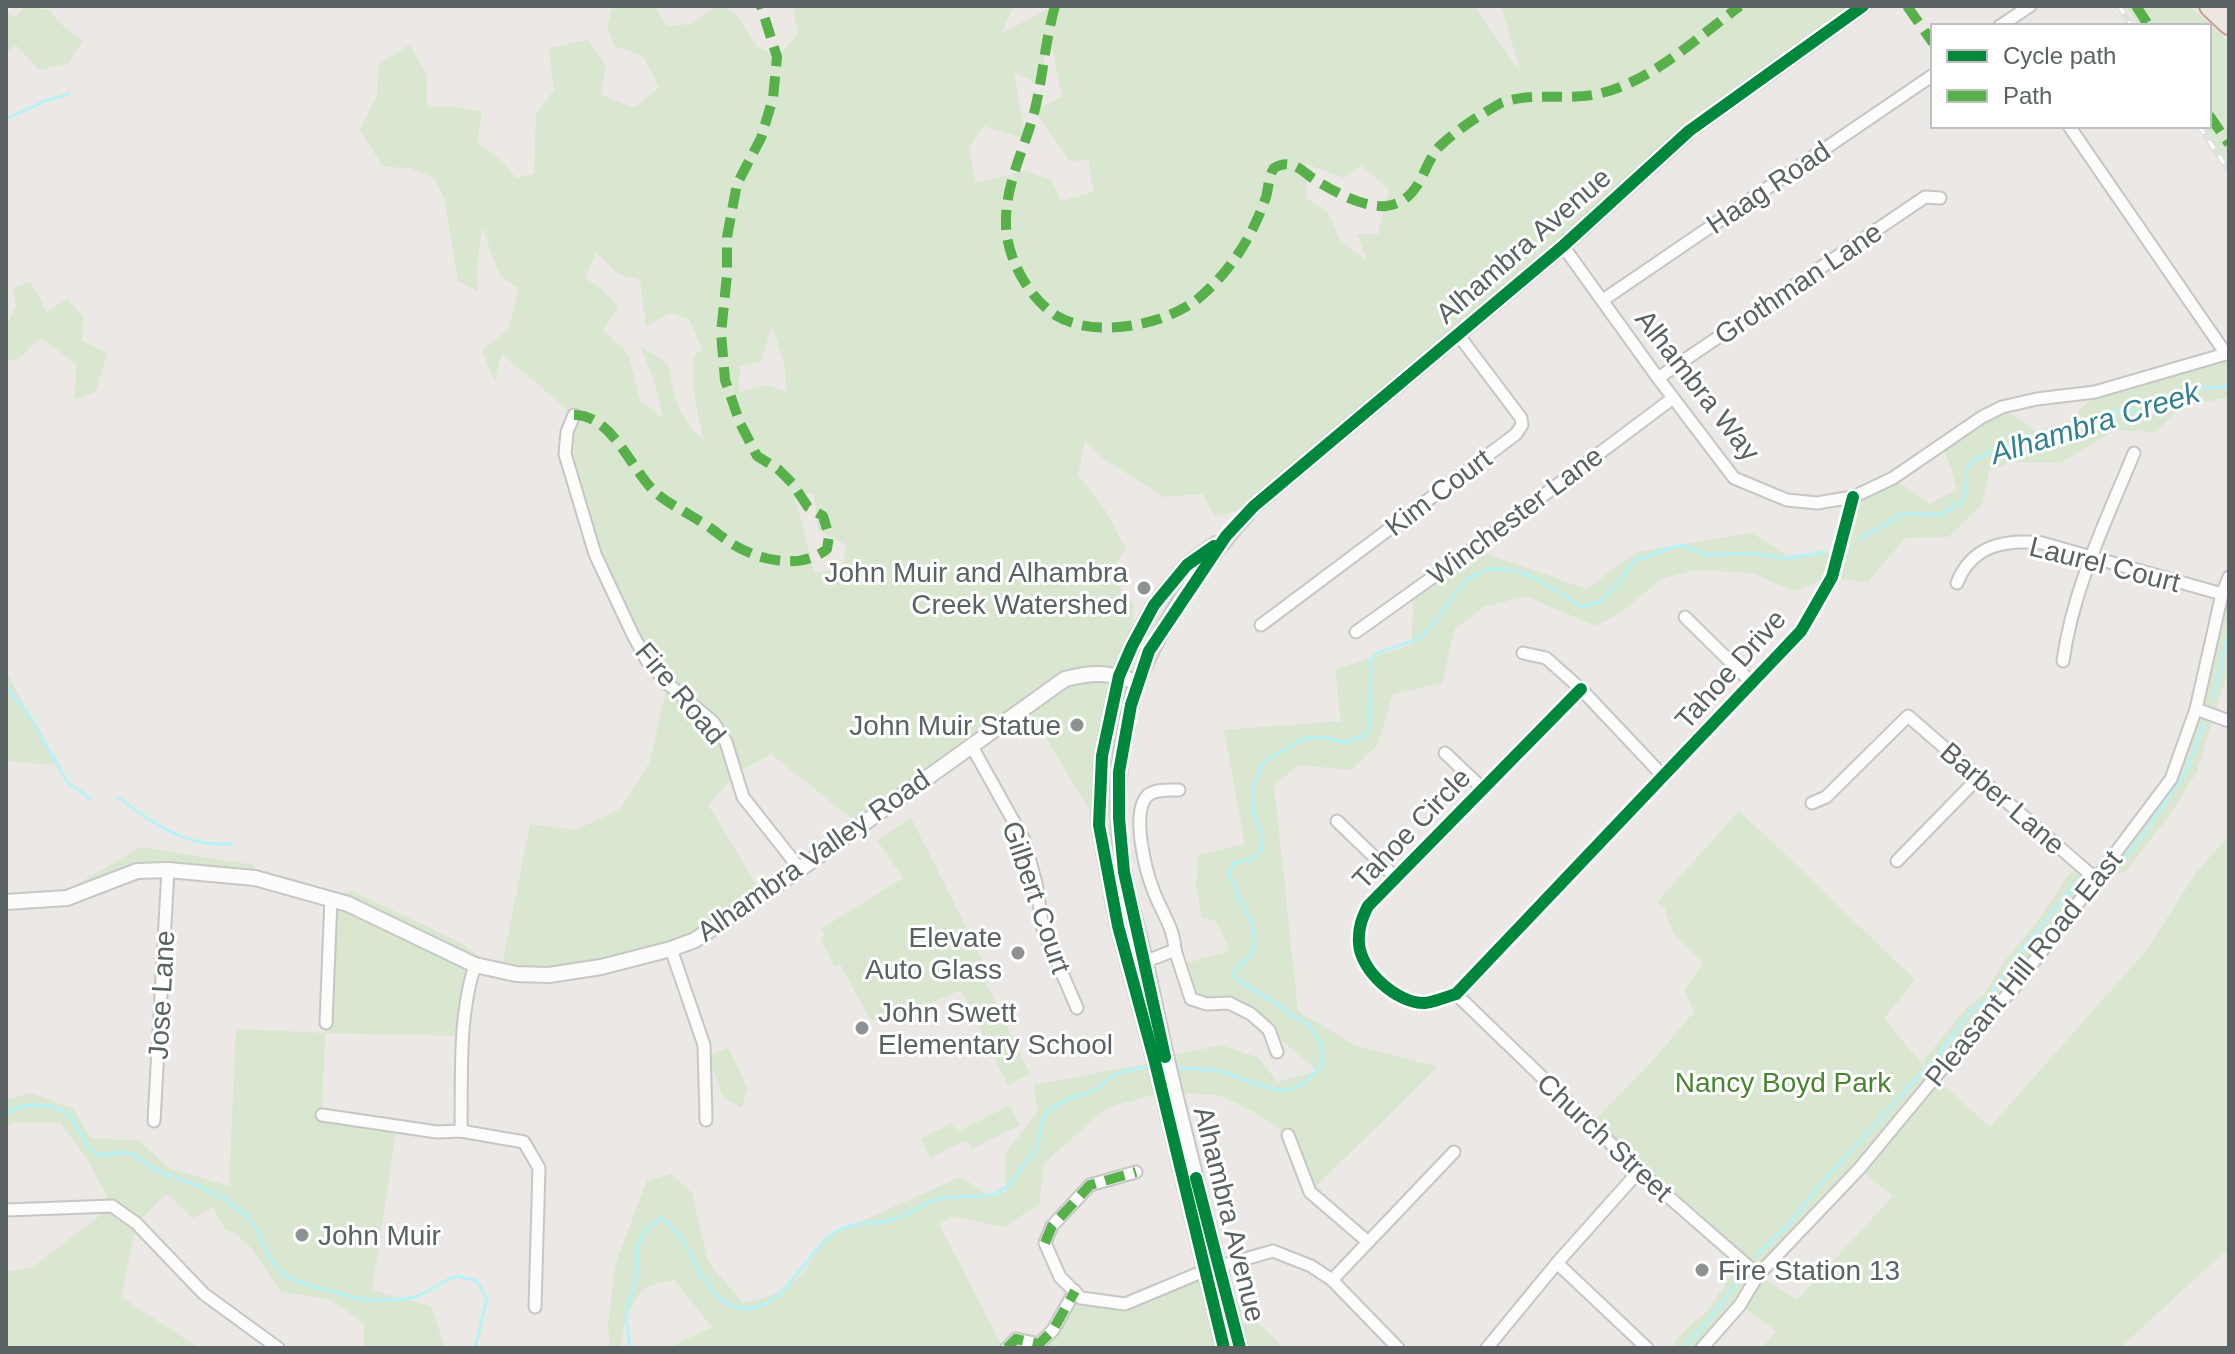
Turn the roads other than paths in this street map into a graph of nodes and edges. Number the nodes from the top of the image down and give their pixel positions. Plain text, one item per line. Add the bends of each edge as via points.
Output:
1 (1863, 6) edge
2 (2030, 6) edge
3 (2210, 6) edge
4 (2003, 24) edge
5 (2229, 24) edge
6 (1931, 76) edge
7 (2070, 128) edge
8 (1940, 198) dead end
9 (1563, 246) junction
10 (1603, 300) junction
11 (1457, 333) junction
12 (2227, 354) edge
13 (1658, 378) junction
14 (1673, 398) junction
15 (574, 415) dead end
16 (2134, 453) dead end
17 (1853, 497) junction
18 (1226, 536) junction
19 (2091, 557) junction
20 (2229, 577) edge
21 (1957, 583) dead end
22 (2222, 594) junction
23 (1685, 617) dead end
24 (1261, 625) dead end
25 (1356, 632) dead end
26 (1523, 653) dead end
27 (2063, 661) dead end
28 (1119, 676) junction
29 (1138, 682) junction
30 (1752, 683) junction
31 (1581, 689) junction
32 (2196, 709) junction
33 (2229, 721) edge
34 (971, 745) junction
35 (1445, 753) dead end
36 (1664, 777) junction
37 (1979, 777) junction
38 (1482, 788) junction
39 (1179, 790) dead end
40 (1812, 803) dead end
41 (1337, 821) dead end
42 (1897, 861) dead end
43 (800, 869) junction
44 (168, 870) junction
45 (1395, 877) junction
46 (2097, 880) junction
47 (331, 898) junction
48 (6, 902) edge
49 (671, 949) junction
50 (1175, 950) junction
51 (1138, 964) junction
52 (475, 965) junction
53 (1456, 994) junction
54 (1077, 1008) dead end
55 (326, 1023) dead end
56 (1277, 1052) dead end
57 (322, 1115) dead end
58 (706, 1120) dead end
59 (154, 1121) dead end
60 (461, 1131) junction
61 (1288, 1135) dead end
62 (1454, 1152) dead end
63 (1639, 1171) junction
64 (1136, 1172) dead end
65 (6, 1210) edge
66 (1368, 1242) junction
67 (1557, 1263) junction
68 (1211, 1269) junction
69 (1758, 1275) junction
70 (1332, 1280) junction
71 (1075, 1291) junction
72 (535, 1307) dead end
73 (278, 1348) edge
74 (1007, 1348) edge
75 (1224, 1348) edge
76 (1240, 1348) edge
77 (1398, 1348) edge
78 (1487, 1348) edge
79 (1647, 1348) edge
80 (1702, 1348) edge

1 - 9 main road, Alhambra Avenue via 1689,131
2 - 4 street
3 - 5 highway
6 - 10 street, Haag Road
7 - 12 street
8 - 13 street, Grothman Lane via 1925,197
9 - 10 street, Alhambra Way
9 - 11 main road, Alhambra Avenue
10 - 13 street, Alhambra Way
11 - 18 main road, Alhambra Avenue via 1254,506
11 - 24 street, Kim Court via 1521,418 1516,434
12 - 17 street, Alhambra Way via 2095,392 2002,407 1893,478
13 - 14 street, Alhambra Way
14 - 17 street, Alhambra Way via 1734,478 1787,500 1817,503
14 - 25 street, Winchester Lane
15 - 43 street, Fire Road via 565,454 595,554 632,633 657,673 713,722 726,742 743,797
16 - 19 street
17 - 30 street, Tahoe Drive via 1832,577 1801,631
18 - 28 main road, Alhambra Avenue via 1187,565 1154,605
18 - 29 main road, Alhambra Avenue via 1149,651
19 - 21 street, Laurel Court via 2022,541 1979,552 1963,567
19 - 22 street, Laurel Court
19 - 27 street
20 - 22 street, Pleasant Hill Road East
22 - 32 street, Pleasant Hill Road East
23 - 30 street
26 - 31 street via 1546,658
28 - 29 main road, Alhambra Valley Road
28 - 34 main road, Alhambra Valley Road via 1089,673 1065,679
28 - 51 main road, Alhambra Avenue via 1102,756 1099,825 1118,926
29 - 51 main road, Alhambra Avenue via 1119,772 1119,818
30 - 36 street, Tahoe Drive
31 - 36 street
31 - 38 street, Tahoe Circle
32 - 33 street
32 - 46 street, Pleasant Hill Road East via 2171,779
34 - 43 main road, Alhambra Valley Road
34 - 54 street, Gilbert Court via 1024,840 1043,929
35 - 38 street
36 - 53 street
37 - 40 street, Barber Lane via 1908,716 1826,797
37 - 42 street
37 - 46 street, Barber Lane
38 - 45 street, Tahoe Circle
39 - 50 street via 1148,795 1141,808 1140,833 1153,892 1174,934
41 - 45 street
43 - 49 main road, Alhambra Valley Road via 695,940
44 - 47 main road, Alhambra Valley Road via 255,878
44 - 48 main road, Alhambra Valley Road via 137,871 67,898
44 - 59 street, Jose Lane
45 - 53 street, Tahoe Circle via 1360,923 1359,946 1368,967 1395,995 1424,1003
46 - 69 street, Pleasant Hill Road East via 1934,1082
47 - 52 main road, Alhambra Valley Road
47 - 55 street
49 - 52 main road, Alhambra Valley Road via 549,975
49 - 58 street via 704,1045
50 - 51 street
50 - 56 street via 1191,999 1229,1003 1251,1014 1269,1030
51 - 68 main road, Alhambra Avenue
52 - 60 street via 462,1036
53 - 63 street, Church Street
57 - 60 street
60 - 72 street via 524,1142 539,1168
61 - 66 street via 1310,1192
62 - 66 street
63 - 67 street
63 - 69 street, Church Street
64 - 71 street via 1090,1185 1052,1226 1045,1243 1060,1277
65 - 73 street via 112,1206 136,1223 204,1294
66 - 70 street
67 - 78 street
67 - 79 street
68 - 70 street via 1273,1251
68 - 71 street via 1125,1304 1081,1298
68 - 75 main road, Alhambra Avenue
68 - 76 main road, Alhambra Avenue
69 - 80 street, Pleasant Hill Road East
70 - 77 street
71 - 74 street via 1039,1344 1016,1339

